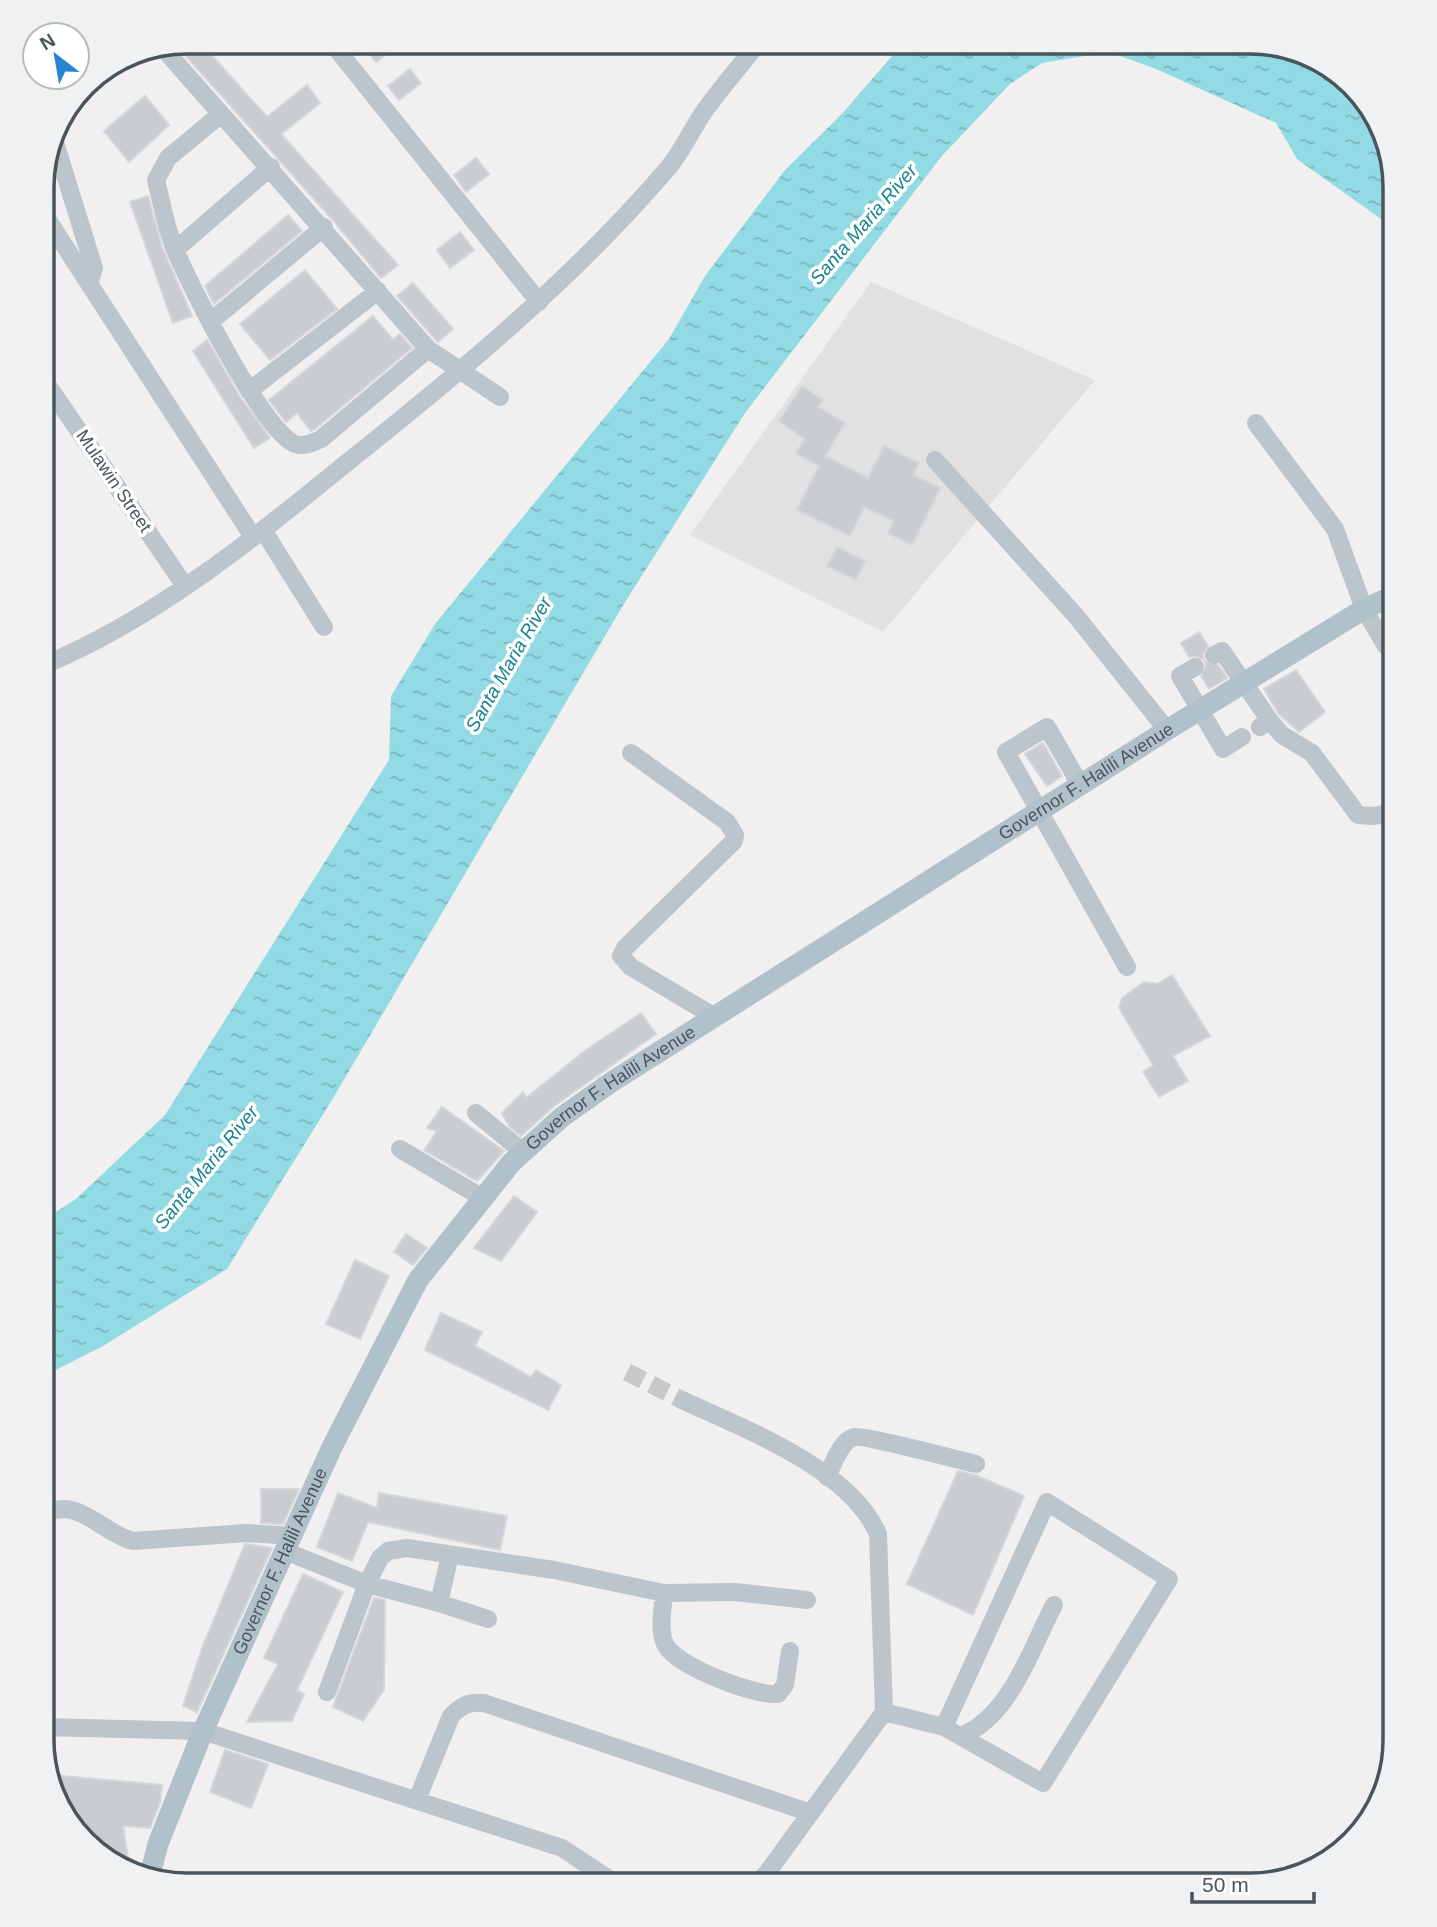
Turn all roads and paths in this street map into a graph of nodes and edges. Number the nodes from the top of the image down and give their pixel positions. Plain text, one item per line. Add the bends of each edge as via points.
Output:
1 (341, 55) edge
2 (749, 55) edge
3 (170, 56) edge
4 (221, 114) junction
5 (59, 154) edge
6 (271, 167) junction
7 (324, 228) junction
8 (55, 230) edge
9 (175, 250) junction
10 (90, 282) junction
11 (378, 292) junction
12 (539, 302) junction
13 (210, 322) junction
14 (428, 349) junction
15 (460, 372) junction
16 (250, 391) junction
17 (55, 396) edge
18 (499, 397) dead end
19 (1256, 424) dead end
20 (935, 460) dead end
21 (258, 534) junction
22 (186, 586) junction
23 (1383, 600) edge
24 (1364, 609) junction
25 (324, 627) dead end
26 (1383, 641) edge
27 (1214, 655) dead end
28 (55, 661) edge
29 (1195, 667) dead end
30 (1244, 683) junction
31 (1200, 709) junction
32 (1167, 730) junction
33 (1242, 737) dead end
34 (631, 753) dead end
35 (1081, 786) junction
36 (1041, 812) junction
37 (1383, 814) edge
38 (1127, 967) dead end
39 (715, 1017) junction
40 (476, 1113) dead end
41 (400, 1149) dead end
42 (523, 1152) junction
43 (481, 1198) junction
44 (684, 1401) tunnel mouth
45 (976, 1464) dead end
46 (827, 1477) junction
47 (54, 1510) edge
48 (289, 1544) junction
49 (450, 1555) junction
50 (367, 1584) junction
51 (664, 1593) junction
52 (807, 1600) dead end
53 (439, 1604) junction
54 (1054, 1605) dead end
55 (488, 1619) dead end
56 (790, 1651) dead end
57 (327, 1692) dead end
58 (884, 1712) junction
59 (54, 1727) edge
60 (944, 1727) junction
61 (203, 1731) junction
62 (961, 1736) junction
63 (417, 1800) junction
64 (811, 1813) junction
65 (152, 1868) edge
66 (600, 1873) edge
67 (767, 1873) edge

1 - 12 street
2 - 12 street via 671,164 595,249
3 - 4 street
4 - 6 street
4 - 9 street via 160,167 156,180
5 - 10 street via 94,268
6 - 7 street
6 - 9 street
7 - 11 street
7 - 13 street
8 - 10 street
9 - 13 street
10 - 21 street
11 - 14 street
11 - 16 street
12 - 15 street
13 - 16 street
14 - 15 street
14 - 16 street via 309,445 296,444 286,436
15 - 18 street
15 - 21 street
17 - 22 street, Mulawin Street
19 - 24 street via 1335,529
20 - 32 street via 1076,616
21 - 22 street
21 - 25 street
22 - 28 street via 90,646
23 - 24 main road, Governor F. Halili Avenue
24 - 26 street
24 - 30 main road, Governor F. Halili Avenue
27 - 30 street via 1222,651
29 - 31 street via 1180,676
30 - 31 main road, Governor F. Halili Avenue
30 - 37 street via 1265,724 1312,753 1358,815
31 - 32 main road, Governor F. Halili Avenue
31 - 33 street via 1223,749
32 - 35 main road, Governor F. Halili Avenue
34 - 39 street via 727,822 735,835 621,956 631,967
35 - 36 main road, Governor F. Halili Avenue
35 - 36 street via 1047,727 1006,752
36 - 38 street
36 - 39 main road, Governor F. Halili Avenue
39 - 42 main road, Governor F. Halili Avenue via 610,1083
40 - 42 street
41 - 43 street
42 - 43 main road, Governor F. Halili Avenue
43 - 48 main road, Governor F. Halili Avenue via 418,1280 332,1447
44 - 46 street via 798,1456
45 - 46 street via 854,1437 843,1447
46 - 58 street via 850,1494 872,1519 878,1534
47 - 48 street via 78,1513 133,1541 246,1533
48 - 50 street
48 - 61 main road, Governor F. Halili Avenue
49 - 50 street via 396,1548 380,1558
49 - 51 street
49 - 53 street
50 - 53 street
50 - 57 street
51 - 52 street via 735,1592
51 - 56 street via 667,1646 706,1673 778,1694 785,1685
53 - 55 street
54 - 62 street via 1004,1699 980,1726
58 - 60 street
58 - 64 street
59 - 61 street
60 - 62 street
60 - 62 street via 1047,1503 1169,1579 1043,1783
61 - 63 street
61 - 65 main road, Governor F. Halili Avenue
63 - 64 street via 451,1716 471,1702
63 - 66 street via 562,1848
64 - 67 street

